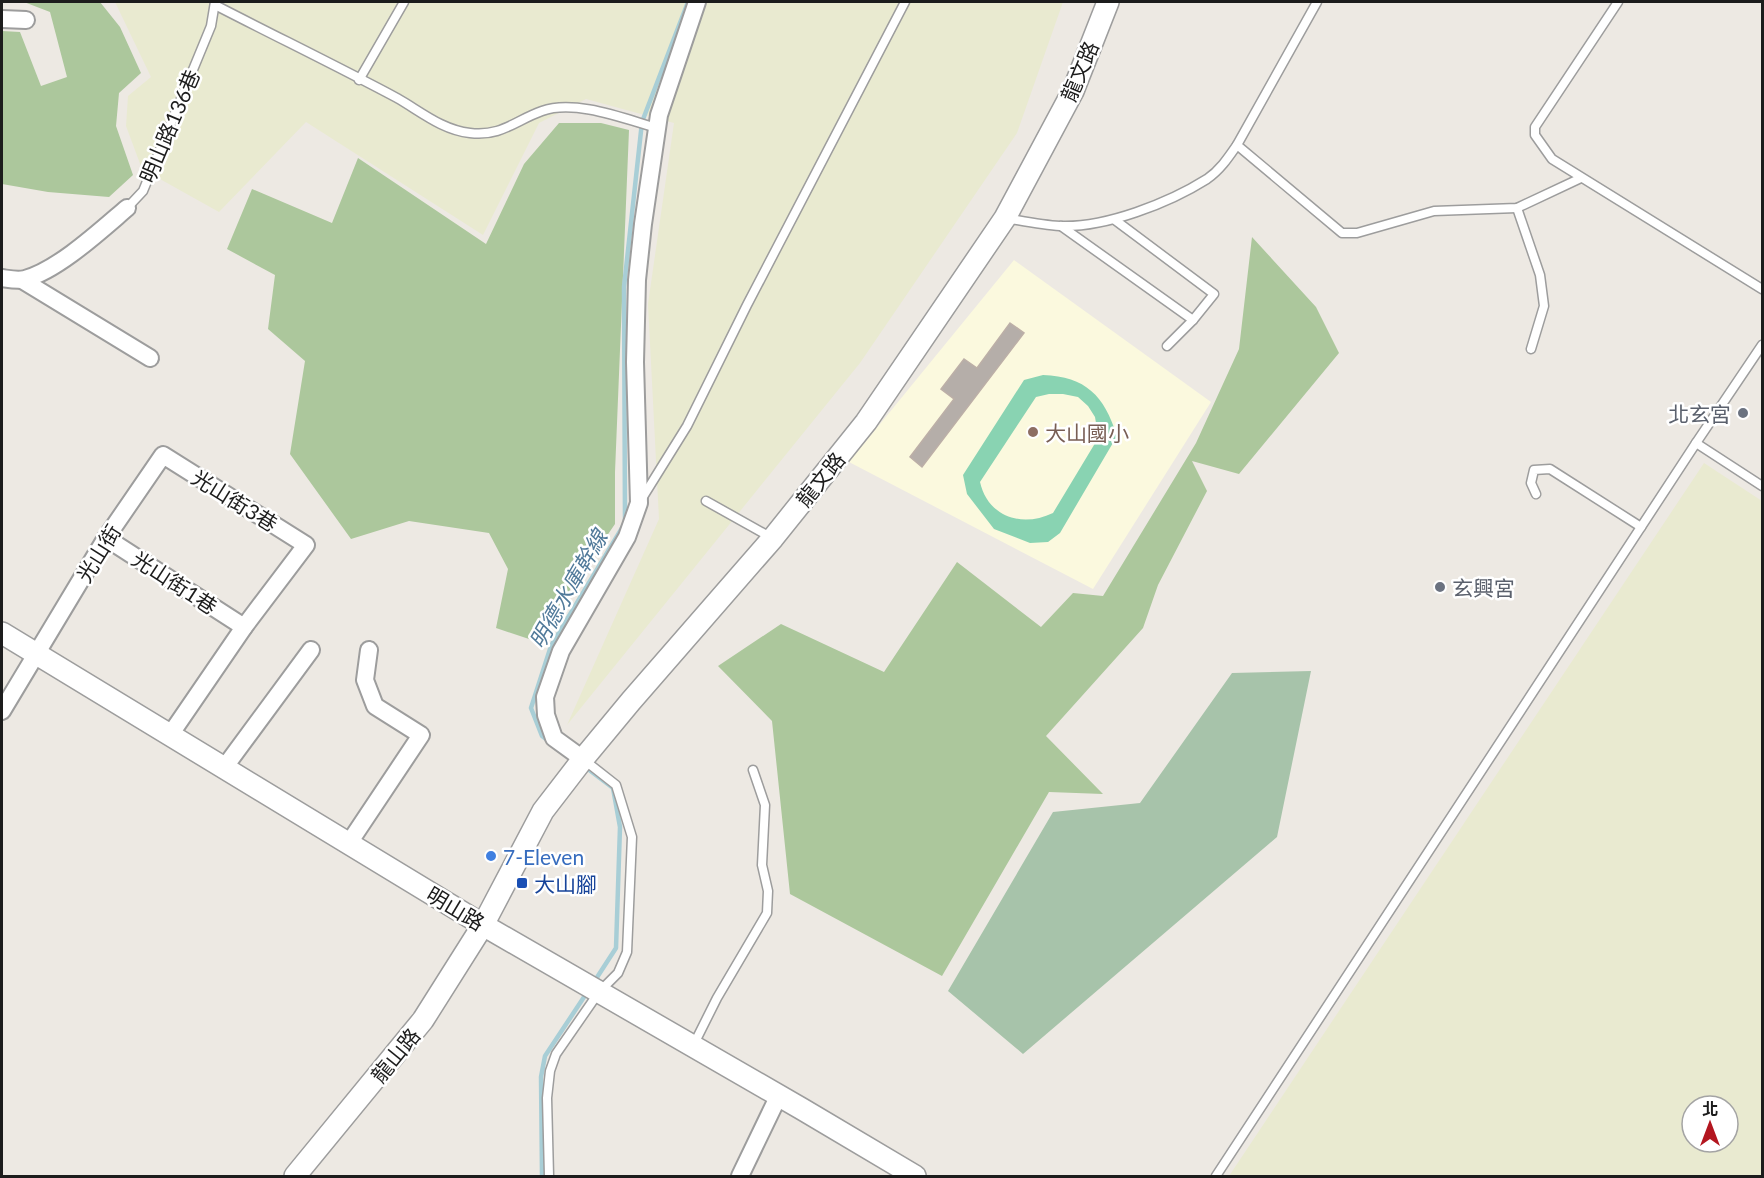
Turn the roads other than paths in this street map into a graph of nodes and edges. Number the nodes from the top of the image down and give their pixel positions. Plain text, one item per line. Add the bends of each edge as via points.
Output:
1 (404, 2) edge
2 (697, 2) edge
3 (905, 2) edge
4 (1108, 2) edge
5 (1317, 2) edge
6 (1618, 2) edge
7 (215, 3) edge
8 (2, 19) edge
9 (26, 20) dead end
10 (359, 80) junction
11 (653, 127) junction
12 (1237, 145) junction
13 (1581, 177) junction
14 (127, 208) joint
15 (1517, 208) junction
16 (1005, 218) junction
17 (1115, 220) junction
18 (1061, 226) junction
19 (2, 278) edge
20 (22, 280) junction
21 (1762, 289) edge
22 (1193, 320) junction
23 (1762, 345) edge
24 (1167, 346) dead end
25 (1531, 349) dead end
26 (150, 358) dead end
27 (1696, 443) junction
28 (163, 455) joint
29 (1762, 486) edge
30 (1536, 494) dead end
31 (706, 501) dead end
32 (639, 503) junction
33 (1641, 527) junction
34 (106, 538) junction
35 (773, 538) junction
36 (244, 627) junction
37 (2, 633) edge
38 (311, 650) dead end
39 (369, 650) dead end
40 (36, 654) junction
41 (2, 711) edge
42 (170, 735) junction
43 (580, 763) junction
44 (224, 768) junction
45 (753, 770) dead end
46 (349, 843) junction
47 (483, 925) junction
48 (593, 989) junction
49 (693, 1047) junction
50 (779, 1095) junction
51 (295, 1176) edge
52 (549, 1176) edge
53 (740, 1176) edge
54 (914, 1176) edge
55 (1216, 1176) edge

1 - 10 lane
2 - 11 street
3 - 32 lane via 687,426
4 - 16 street, 龍文路 via 1073,90
5 - 12 lane
6 - 13 lane via 1535,128 1535,135 1552,159
7 - 10 lane
7 - 14 lane, 明山路136巷 via 211,26 143,191
8 - 9 street
10 - 11 lane via 446,127 472,134 492,133 542,110 559,108 601,111
11 - 32 street via 637,280
12 - 15 lane via 1342,233 1357,233 1434,211
12 - 17 lane via 1222,166 1207,178 1162,202
13 - 15 lane
13 - 21 lane
14 - 20 street, 明山路136巷 via 47,271
15 - 25 lane via 1540,275 1545,306
16 - 18 lane
16 - 35 street, 龍文路 via 866,422
17 - 18 lane
17 - 22 lane via 1214,294
18 - 22 lane
19 - 20 street, 明山路136巷
20 - 26 street
22 - 24 lane
23 - 27 lane
27 - 29 lane
27 - 33 lane
28 - 34 street, 光山街
28 - 36 street, 光山街3巷 via 306,545
30 - 33 lane via 1531,483 1534,470 1550,469
31 - 35 lane
32 - 43 street via 627,537 561,651 545,697 546,716 554,738
33 - 55 lane
34 - 36 street, 光山街1巷
34 - 40 street, 光山街
35 - 43 street, 龍文路
36 - 42 street
37 - 40 street, 明山路
38 - 44 street
39 - 46 street via 364,680 375,706 421,735
40 - 41 street, 光山街
40 - 42 street, 明山路
42 - 44 street, 明山路
43 - 47 street, 龍文路 via 543,811
43 - 48 lane via 616,785 632,837 627,952 618,972
44 - 46 street, 明山路
45 - 49 lane via 765,805 762,865 768,891 767,913
46 - 47 street, 明山路
47 - 48 street, 明山路
47 - 51 street, 龍山路 via 423,1020
48 - 49 street, 明山路
48 - 52 lane via 550,1071
49 - 50 street, 明山路
50 - 53 street
50 - 54 street, 明山路

